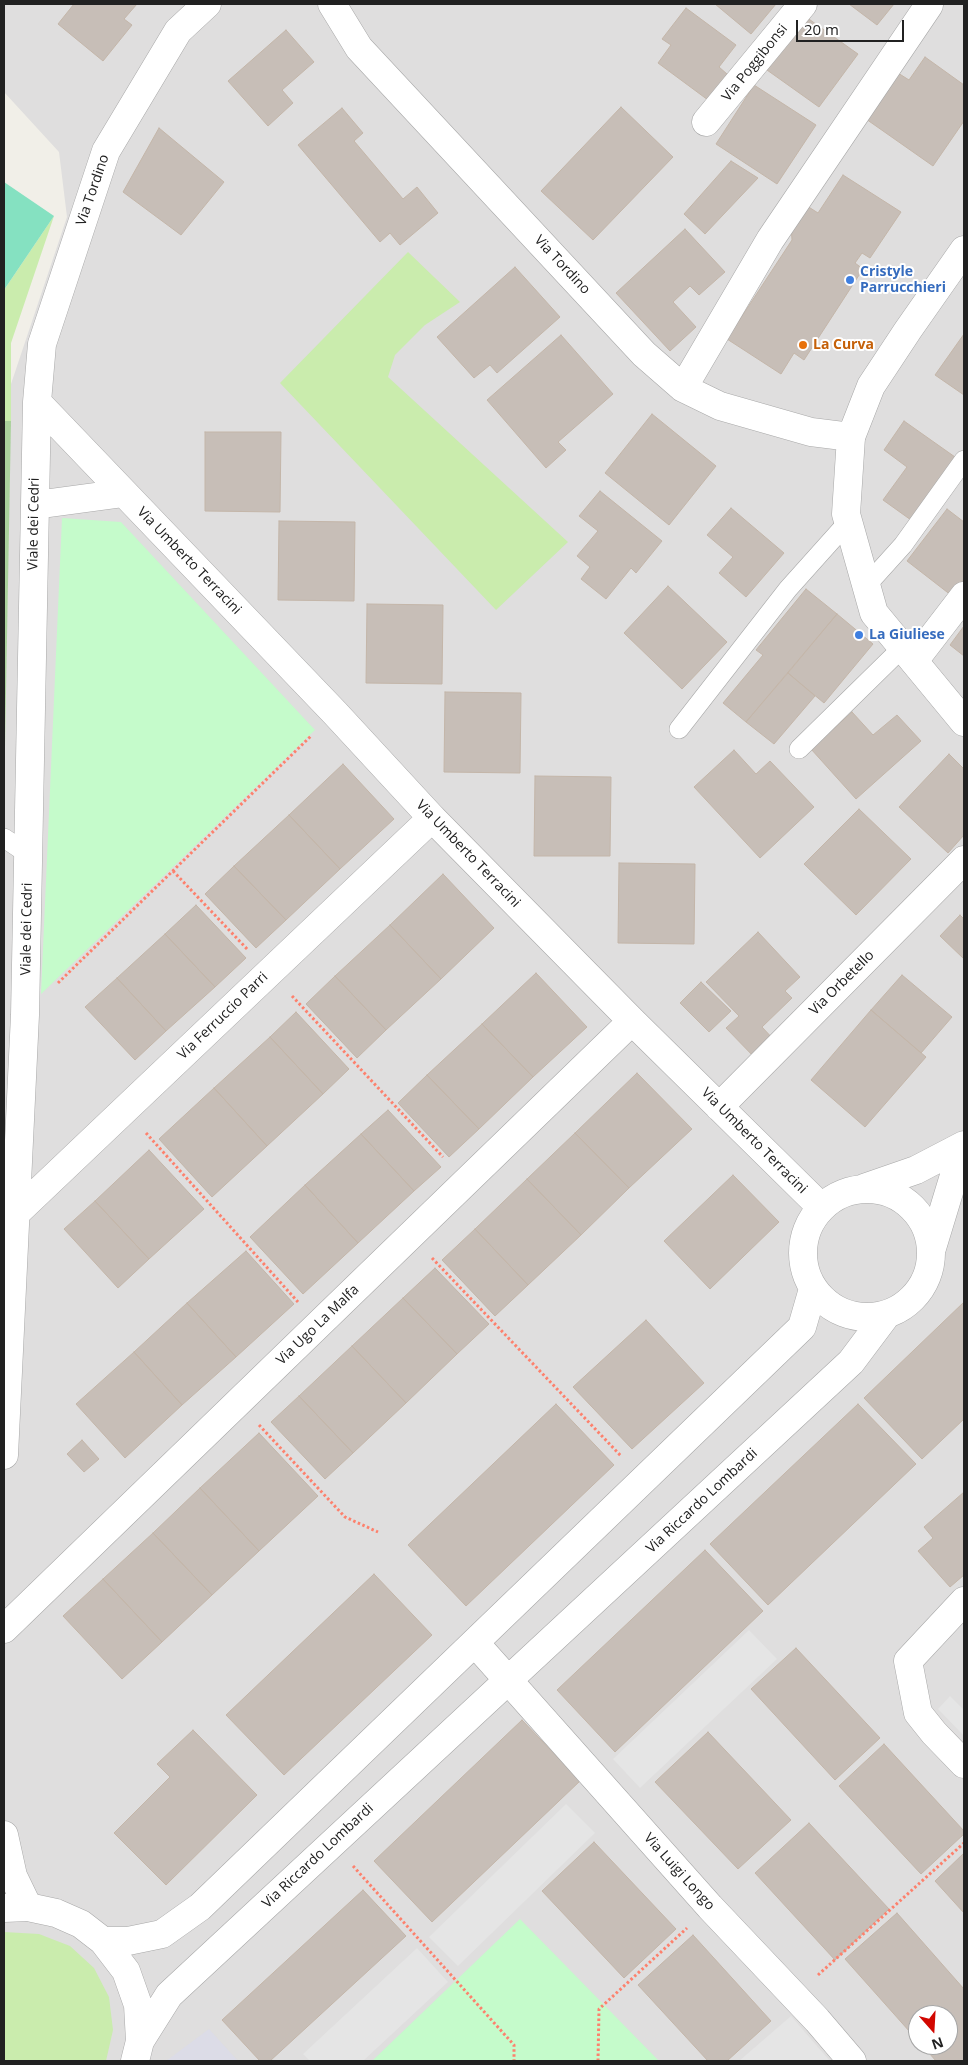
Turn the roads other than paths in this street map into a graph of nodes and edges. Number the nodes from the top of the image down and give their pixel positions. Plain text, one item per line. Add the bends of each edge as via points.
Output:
1 (208, 4) edge
2 (332, 4) edge
3 (802, 4) edge
4 (929, 5) dead end
5 (706, 122) dead end
6 (964, 250) edge
7 (683, 388) junction
8 (37, 402) junction
9 (851, 437) junction
10 (964, 460) edge
11 (124, 493) junction
12 (35, 505) junction
13 (848, 522) junction
14 (866, 586) junction
15 (964, 596) edge
16 (908, 654) junction
17 (964, 722) edge
18 (679, 729) dead end
19 (799, 749) dead end
20 (432, 818) junction
21 (4, 838) edge
22 (28, 854) junction
23 (964, 860) edge
24 (632, 1021) junction
25 (719, 1107) junction
26 (964, 1146) edge
27 (864, 1188) junction
28 (821, 1208) junction
29 (15, 1214) junction
30 (932, 1248) junction
31 (813, 1289) junction
32 (887, 1314) junction
33 (4, 1455) edge
34 (964, 1601) edge
35 (4, 1629) edge
36 (475, 1643) junction
37 (508, 1680) junction
38 (964, 1764) edge
39 (4, 1835) edge
40 (16, 1908) edge
41 (104, 1941) junction
42 (137, 2051) edge
43 (852, 2061) edge

1 - 8 street, Via Tordino via 178,31 106,151 42,344
2 - 7 street, Via Tordino via 359,48 644,354
3 - 5 street, Via Poggibonsi
4 - 7 street via 770,240
6 - 9 street via 871,386
7 - 9 street, Via Tordino via 720,406 811,432
8 - 11 street, Via Umberto Terracini
8 - 12 street, Viale dei Cedri
9 - 13 street
10 - 14 lane via 903,545
11 - 12 street
11 - 20 street, Via Umberto Terracini
12 - 22 street, Viale dei Cedri
13 - 14 street
13 - 18 lane via 788,589
14 - 16 street via 874,613
15 - 16 street
16 - 17 street
16 - 19 lane
20 - 24 street, Via Umberto Terracini
20 - 29 street, Via Ferruccio Parri
21 - 22 lane
22 - 29 street, Viale dei Cedri via 25,1015
23 - 25 street, Via Orbetello
24 - 25 street, Via Umberto Terracini
24 - 35 street, Via Ugo La Malfa
25 - 28 street, Via Umberto Terracini
26 - 27 street, Via Riccardo Lombardi via 916,1170
26 - 30 street, Via Riccardo Lombardi
27 - 28 street, Via Riccardo Lombardi via 834,1197
27 - 30 street, Via Riccardo Lombardi via 883,1190 902,1198 917,1212 927,1229
28 - 31 street, Via Riccardo Lombardi via 808,1226 802,1246 804,1268
29 - 33 street, Viale dei Cedri
30 - 32 street, Via Riccardo Lombardi via 930,1269 921,1289 906,1305
31 - 32 street, Via Riccardo Lombardi via 827,1304 846,1314 866,1318
31 - 36 street via 802,1327
32 - 37 street, Via Riccardo Lombardi via 851,1362
34 - 38 street via 908,1661 918,1714
36 - 37 street
36 - 41 street via 200,1907 162,1934 128,1942
37 - 42 street, Via Riccardo Lombardi via 169,1995
37 - 43 street, Via Luigi Longo
39 - 40 street
40 - 41 street via 56,1913 81,1924
41 - 42 street via 126,1970 138,2005

